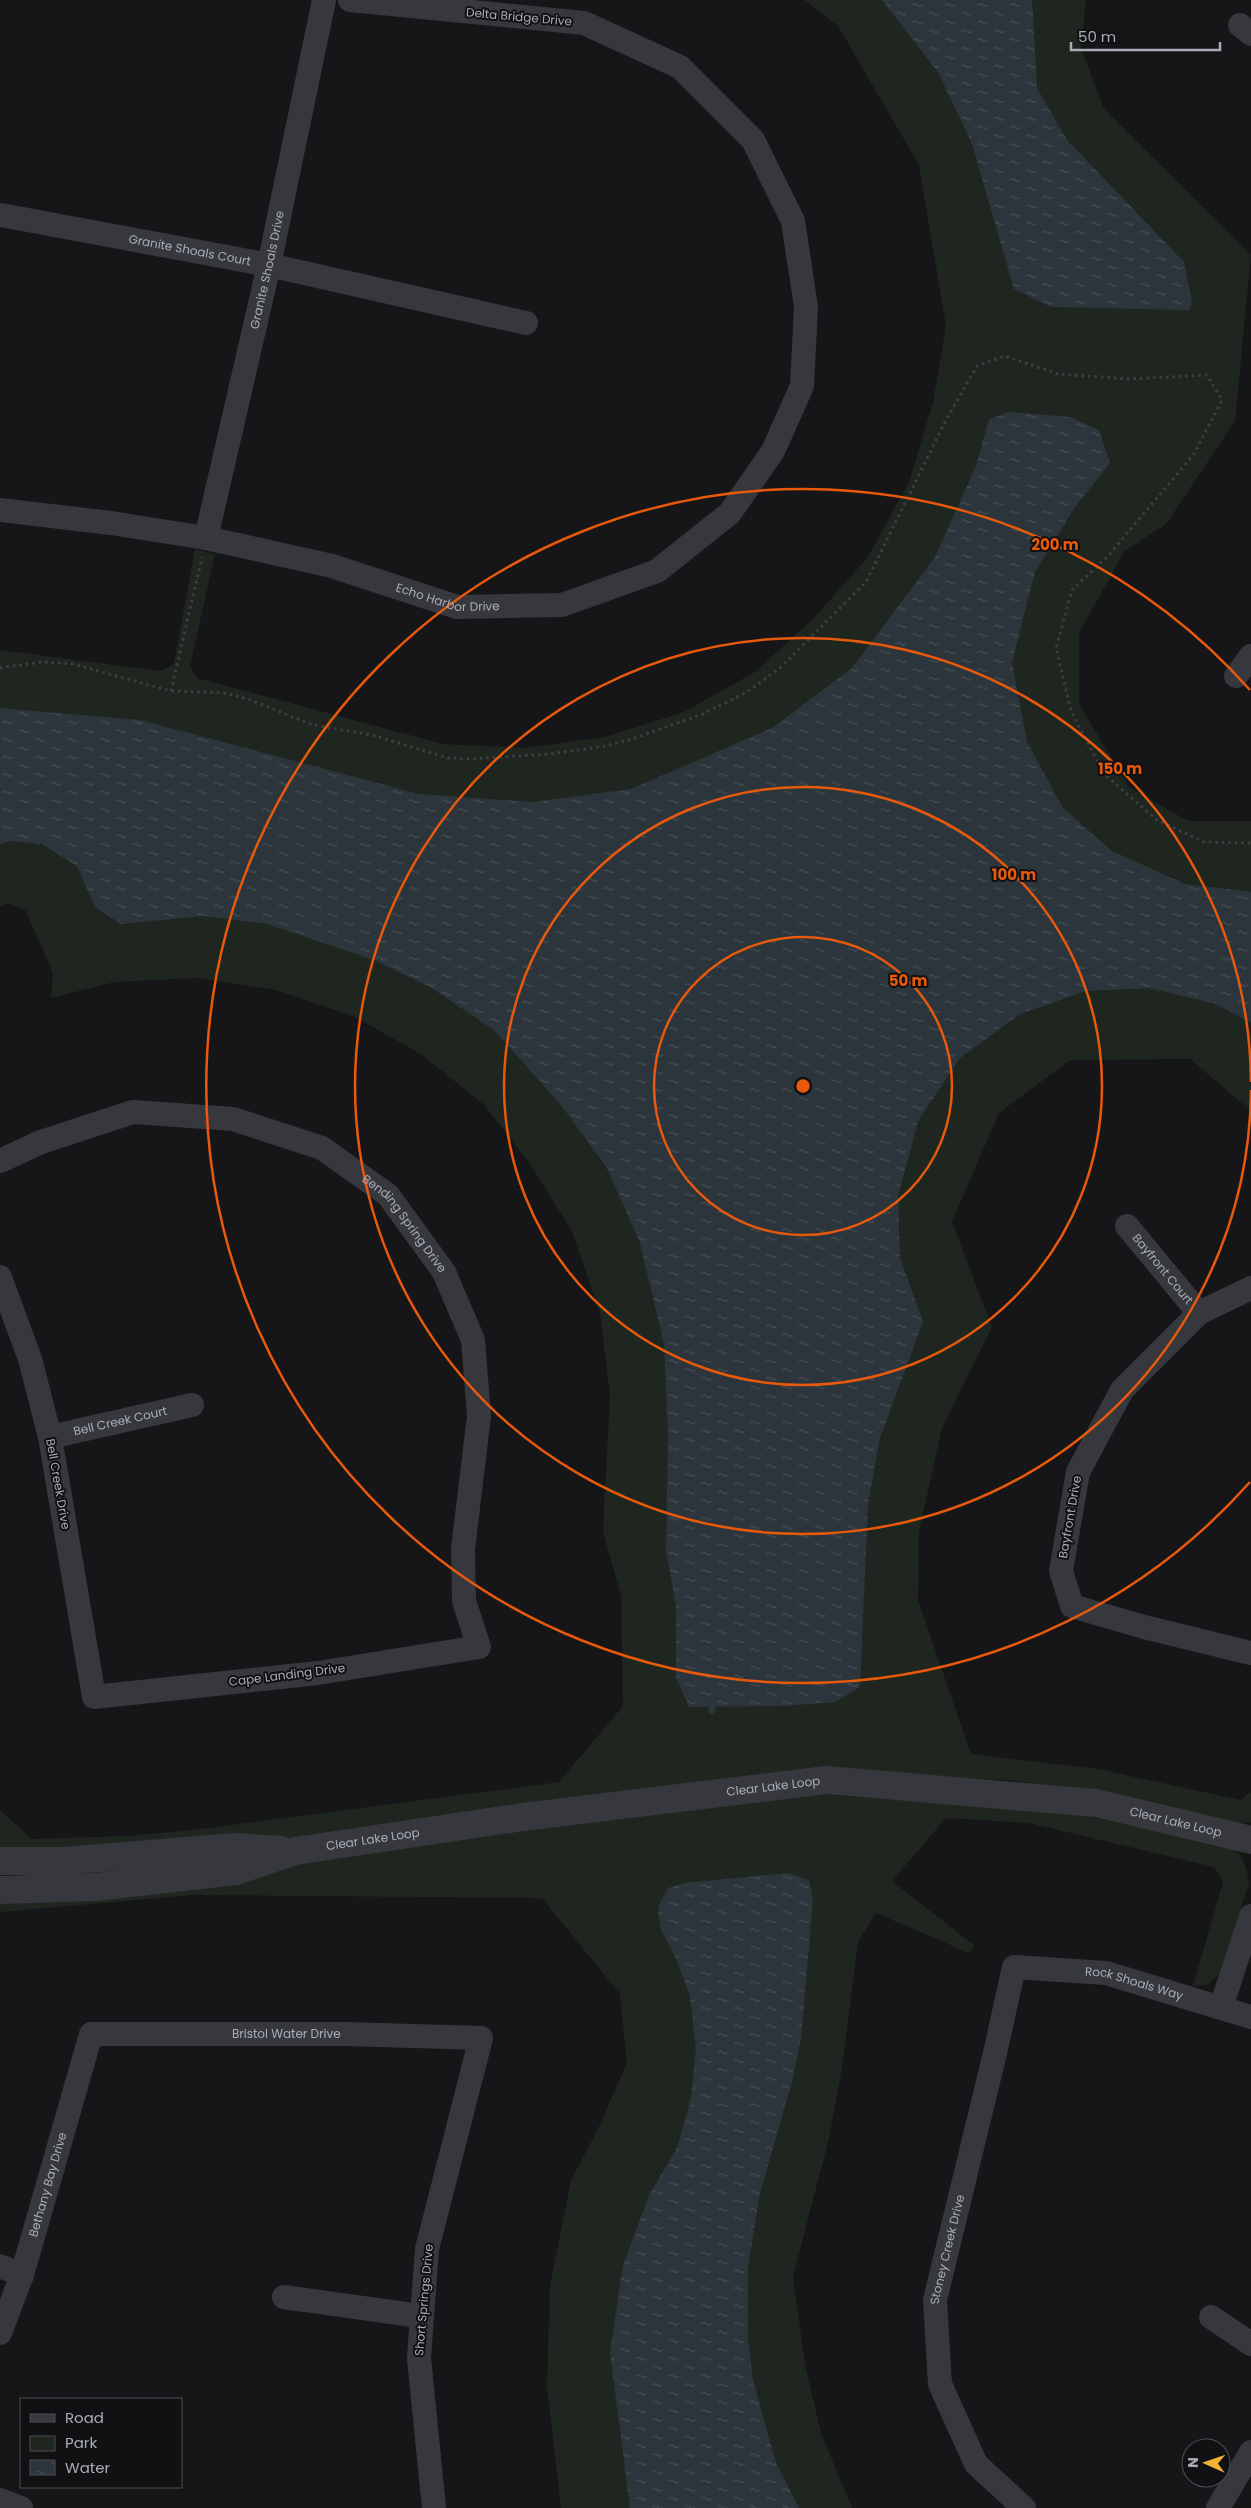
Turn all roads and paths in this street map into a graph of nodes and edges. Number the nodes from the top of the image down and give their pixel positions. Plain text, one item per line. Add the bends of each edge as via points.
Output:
1 (324, 0) edge
2 (350, 0) edge
3 (0, 215) edge
4 (269, 265) junction
5 (526, 323) dead end
6 (802, 386) joint
7 (0, 510) edge
8 (206, 538) junction
9 (1251, 656) edge
10 (0, 668) edge
11 (1236, 676) dead end
12 (171, 690) junction
13 (1251, 844) edge
14 (0, 1161) edge
15 (1128, 1226) dead end
16 (0, 1277) edge
17 (1251, 1288) edge
18 (5, 1306) edge
19 (1199, 1313) junction
20 (192, 1405) dead end
21 (50, 1438) junction
22 (479, 1647) joint
23 (1251, 1653) edge
24 (94, 1697) joint
25 (1251, 1840) edge
26 (295, 1851) junction
27 (0, 1861) edge
28 (0, 1890) edge
29 (1251, 1916) edge
30 (1014, 1967) joint
31 (1221, 2007) junction
32 (1251, 2017) edge
33 (91, 2034) joint
34 (481, 2038) joint
35 (0, 2266) edge
36 (22, 2274) junction
37 (284, 2297) dead end
38 (420, 2316) junction
39 (1211, 2317) dead end
40 (2, 2321) edge
41 (1251, 2344) edge
42 (1251, 2452) edge
43 (0, 2500) edge
44 (21, 2508) edge
45 (434, 2508) edge
46 (1024, 2508) edge
47 (1218, 2508) edge

1 - 4 street, Granite Shoals Drive
2 - 6 street, Delta Bridge Drive via 584,23 680,67 753,140 793,221 806,307
3 - 4 street, Granite Shoals Court
4 - 5 street, Granite Shoals Court
4 - 8 street, Granite Shoals Drive
6 - 8 street, Echo Harbor Drive via 773,451 730,513 657,572 562,605 457,607 332,566
7 - 8 street, Echo Harbor Drive
8 - 12 path
9 - 11 street
10 - 12 path via 42,662 73,664
12 - 13 path via 232,695 313,725 372,735 448,758 471,760 549,754 606,746 635,738 703,714 747,692 780,668 866,582 945,422 977,366 1005,356 1058,374 1128,379 1207,375 1222,400 1194,454 1108,556 1072,590 1056,648 1071,711 1104,774 1157,820 1204,842
14 - 22 street, Bending Spring Drive via 41,1142 133,1112 233,1119 322,1148 388,1195 444,1272 473,1340 479,1416 462,1549 464,1601
15 - 19 street, Bayfront Court
16 - 18 street, Bell Creek Drive
17 - 19 street, Bayfront Drive
18 - 21 street, Bell Creek Drive via 30,1359
19 - 23 street, Bayfront Drive via 1122,1390 1078,1472 1061,1571 1072,1606
20 - 21 street, Bell Creek Court
21 - 24 street, Bell Creek Drive
22 - 24 street, Cape Landing Drive via 318,1673
25 - 26 street, Clear Lake Loop via 1096,1803 826,1780 523,1817
26 - 27 street, Clear Lake Loop via 236,1847 63,1860
26 - 28 street, Clear Lake Loop via 236,1871 96,1888
29 - 31 street
30 - 31 street, Rock Shoals Way via 1106,1973
30 - 46 street, Stoney Creek Drive via 935,2300 940,2384 976,2464
31 - 32 street, Rock Shoals Way
33 - 34 street, Bristol Water Drive via 346,2034
33 - 36 street, Bethany Bay Drive
34 - 38 street, Short Springs Drive via 426,2249
35 - 36 street
36 - 40 street, Bethany Bay Drive
37 - 38 street
38 - 45 street, Short Springs Drive via 419,2358
39 - 41 street
42 - 47 street
43 - 44 street

